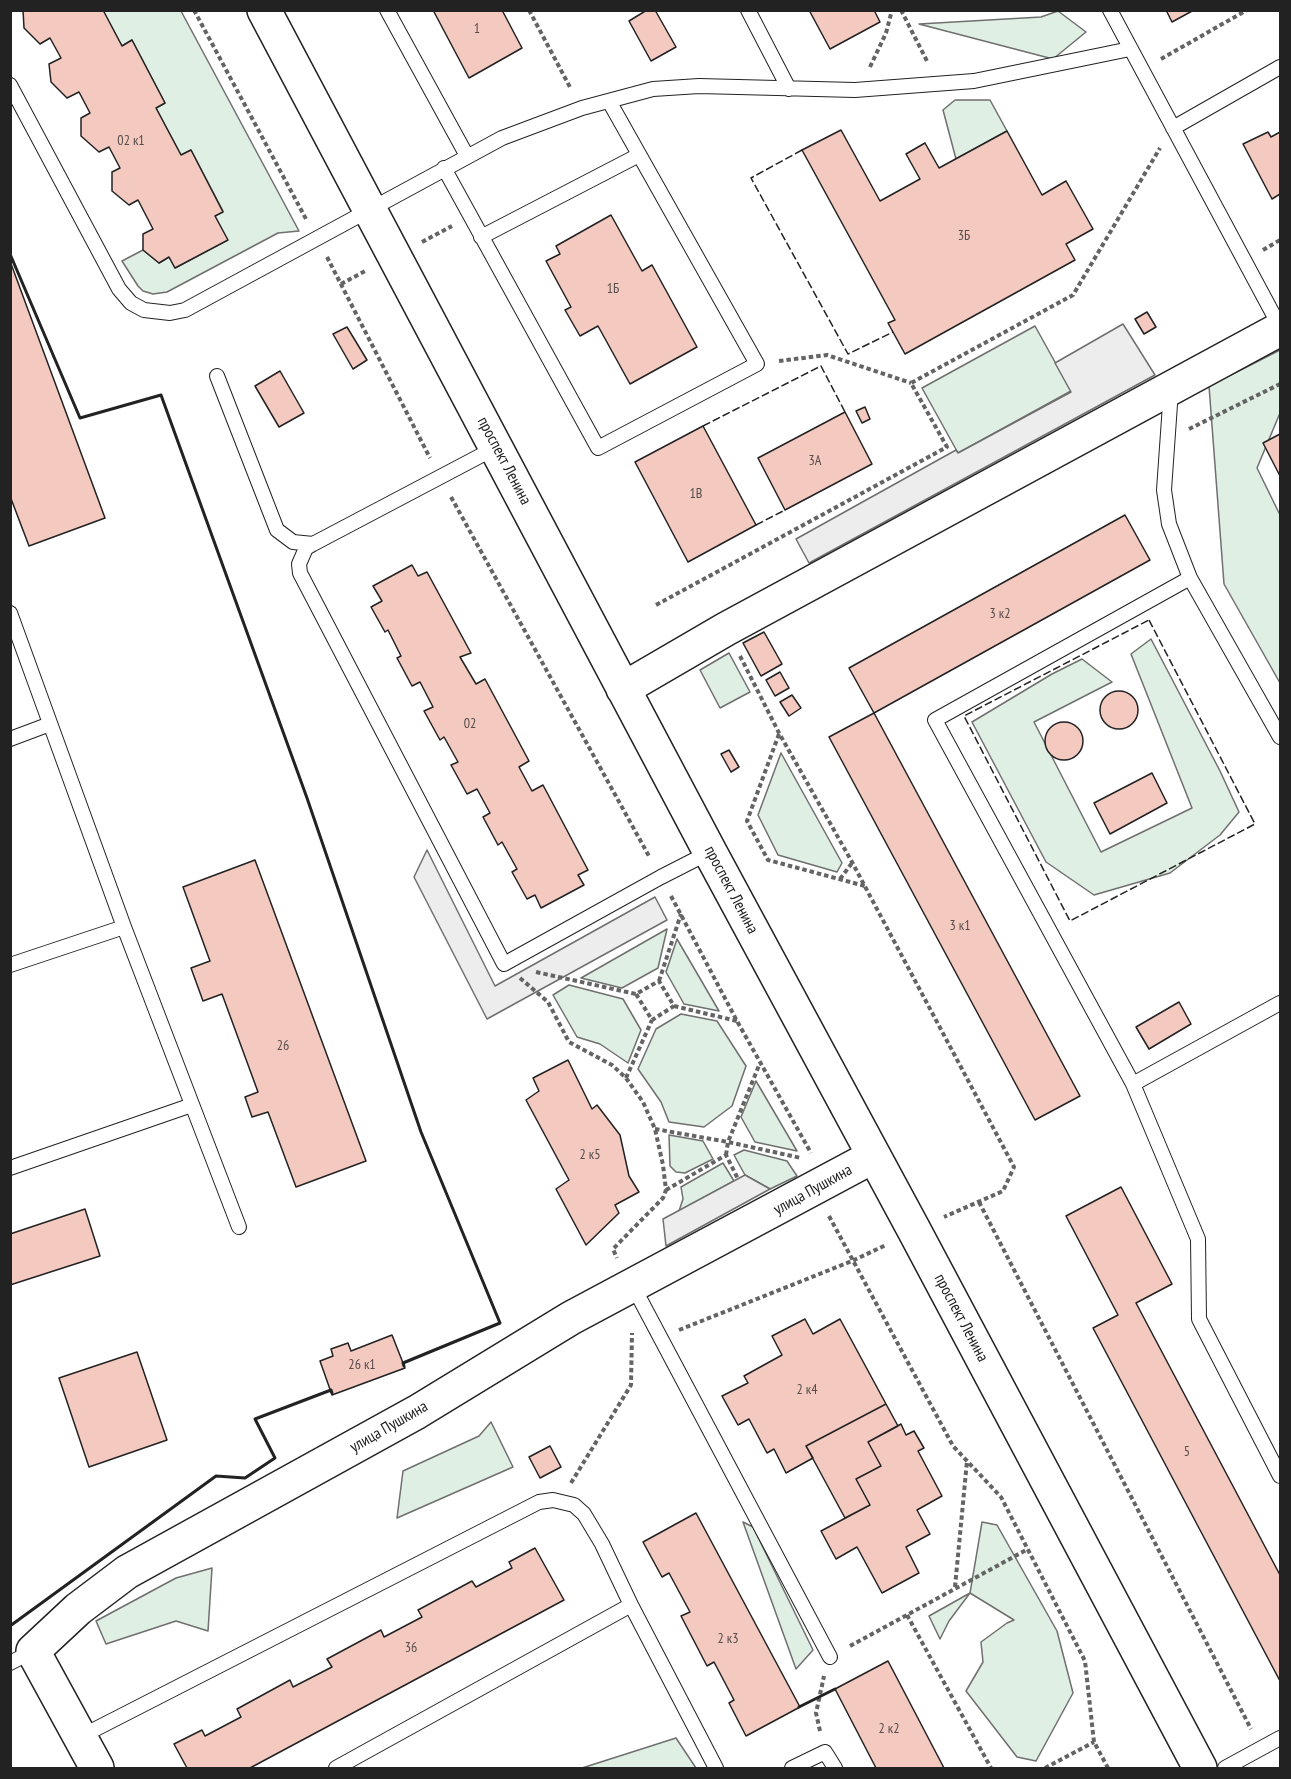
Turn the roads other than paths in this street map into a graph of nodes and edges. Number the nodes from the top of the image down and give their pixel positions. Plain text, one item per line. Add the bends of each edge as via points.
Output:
1 (264, 10) edge
2 (387, 10) edge
3 (748, 10) edge
4 (1110, 10) edge
5 (1130, 49) junction
6 (1281, 67) edge
7 (10, 85) edge
8 (789, 89) junction
9 (609, 101) junction
10 (1173, 128) junction
11 (639, 155) junction
12 (467, 156) junction
13 (444, 168) junction
14 (371, 210) junction
15 (481, 237) junction
16 (1281, 328) edge
17 (217, 376) dead end
18 (1171, 390) junction
19 (497, 447) junction
20 (313, 544) junction
21 (1190, 578) junction
22 (10, 613) edge
23 (623, 688) junction
24 (50, 724) junction
25 (1281, 738) edge
26 (10, 739) edge
27 (710, 852) junction
28 (124, 927) junction
29 (10, 965) edge
30 (1281, 1003) edge
31 (1133, 1084) junction
32 (192, 1105) junction
33 (874, 1156) junction
34 (10, 1168) edge
35 (239, 1227) dead end
36 (633, 1286) junction
37 (1281, 1476) edge
38 (631, 1605) junction
39 (830, 1656) road end
40 (22, 1657) edge
41 (80, 1737) junction
42 (1281, 1738) edge
43 (97, 1768) edge
44 (336, 1768) edge
45 (716, 1768) edge
46 (792, 1768) edge
47 (835, 1768) edge
48 (1200, 1768) edge
49 (1225, 1768) edge

1 - 14 main road, проспект Ленина
2 - 12 lane
3 - 8 lane
4 - 5 lane
5 - 8 lane via 974,81 855,90
5 - 10 lane
6 - 10 lane
7 - 14 lane via 119,290 144,310 185,310
8 - 9 lane via 653,89
9 - 11 lane
9 - 12 lane via 502,138
10 - 16 lane
11 - 15 lane
11 - 15 lane via 757,364 598,448
12 - 13 lane
13 - 14 lane
13 - 15 lane
14 - 19 main road, проспект Ленина
16 - 18 main road
17 - 20 lane via 277,530 293,542
18 - 21 lane via 1164,490 1167,513
18 - 23 main road via 736,623
19 - 20 lane
19 - 23 main road, проспект Ленина
20 - 27 lane via 301,555 300,573 504,964
21 - 25 lane
21 - 31 lane via 935,720
22 - 24 lane
23 - 27 main road, проспект Ленина
24 - 26 lane
24 - 28 lane
27 - 33 main road, проспект Ленина
28 - 29 lane
28 - 32 lane
30 - 31 lane
31 - 37 lane via 1198,1239 1199,1319
32 - 34 lane
32 - 35 lane
33 - 36 main road, улица Пушкина via 822,1172
33 - 48 main road, проспект Ленина
36 - 39 lane
36 - 40 main road, улица Пушкина via 555,1327 417,1412 127,1572
38 - 41 lane via 584,1514 561,1501 539,1502
38 - 44 lane
38 - 45 lane
40 - 41 main road, улица Пушкина
41 - 43 main road, улица Пушкина
42 - 49 lane
46 - 47 lane via 825,1752

